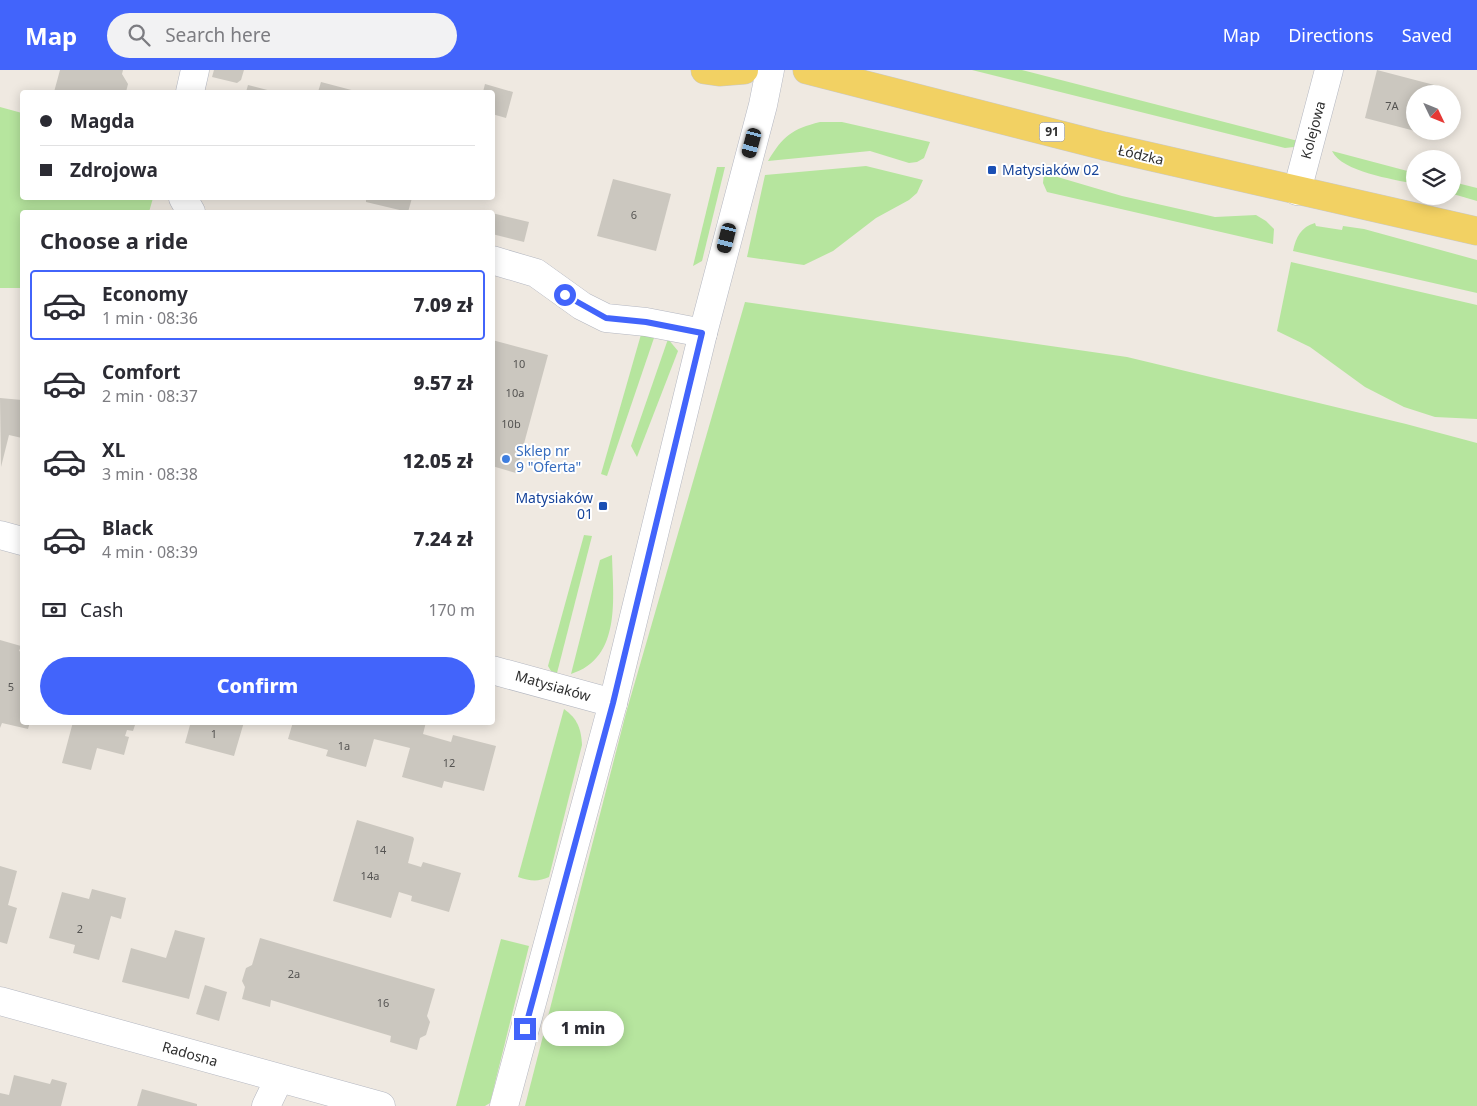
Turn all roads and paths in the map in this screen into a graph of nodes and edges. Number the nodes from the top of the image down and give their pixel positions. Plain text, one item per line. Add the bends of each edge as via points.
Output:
1 (195, 70) edge
2 (705, 70) edge
3 (744, 70) edge
4 (770, 70) edge
5 (807, 70) edge
6 (1329, 70) edge
7 (190, 90) edge
8 (1297, 191) junction
9 (1477, 231) edge
10 (495, 261) edge
11 (702, 333) junction
12 (0, 535) edge
13 (20, 540) edge
14 (495, 671) edge
15 (613, 703) junction
16 (0, 1001) edge
17 (279, 1080) junction
18 (266, 1106) edge
19 (381, 1106) edge
20 (504, 1106) edge

1 - 7 street
2 - 3 main road
4 - 11 street
5 - 8 main road, Łódzka / 91 via 1104,146
6 - 8 street, Kolejowa
8 - 9 main road, Łódzka / 91
10 - 11 street via 536,273 576,302 606,318
11 - 15 street
12 - 13 street
14 - 15 street, Matysiaków
15 - 20 street
16 - 17 street, Radosna
17 - 18 street
17 - 19 street, Radosna

